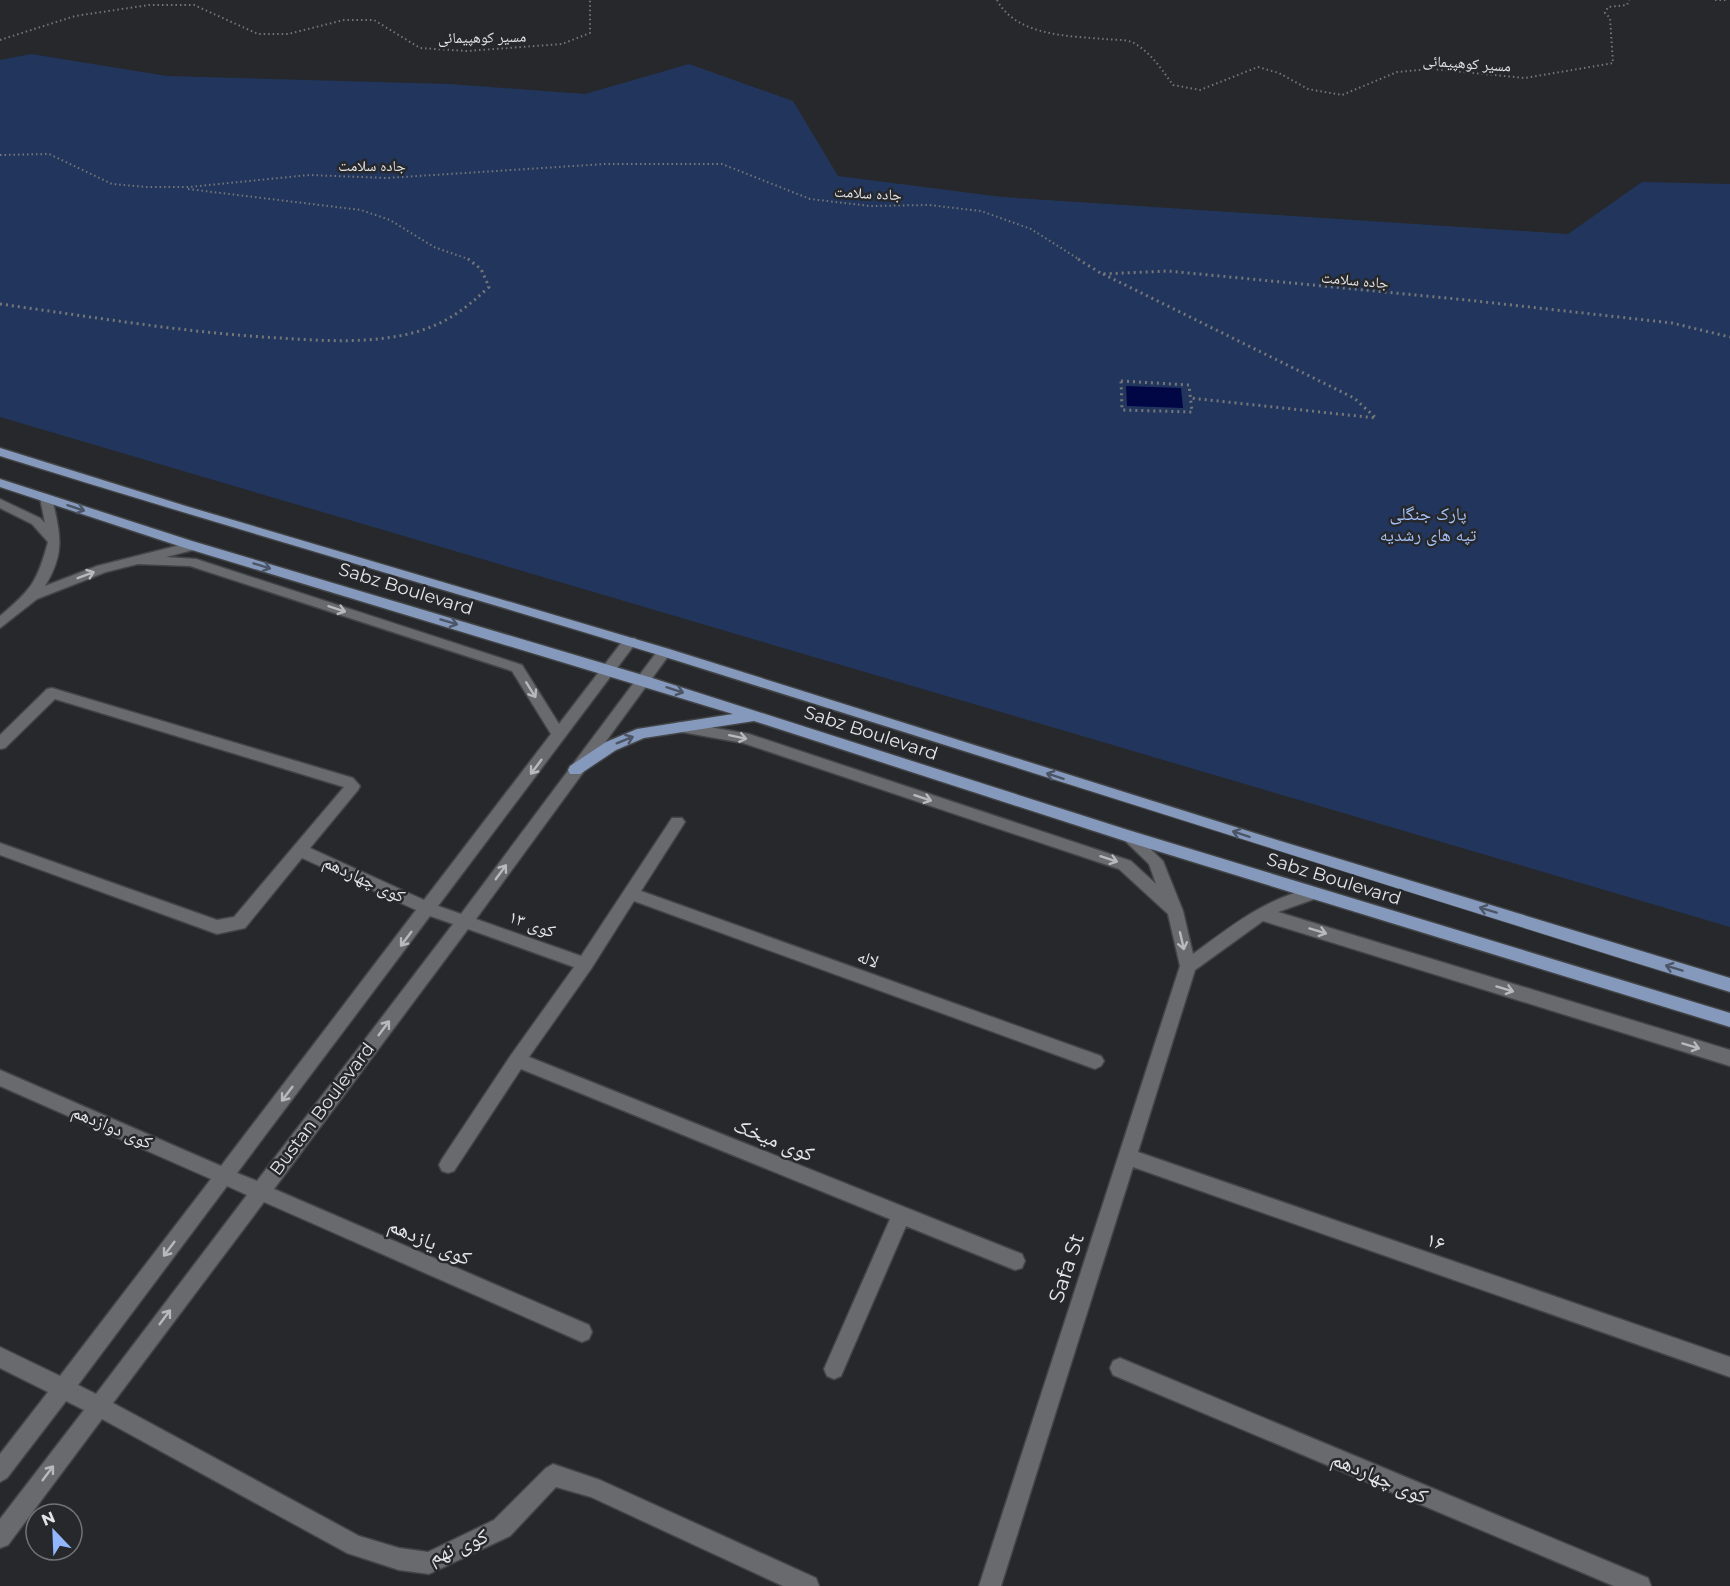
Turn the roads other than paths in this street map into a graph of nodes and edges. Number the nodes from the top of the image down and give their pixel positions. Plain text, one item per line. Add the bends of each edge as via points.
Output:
1 (0, 452) edge
2 (0, 483) edge
3 (46, 498) junction
4 (0, 503) edge
5 (56, 541) junction
6 (192, 546) junction
7 (139, 560) junction
8 (32, 596) junction
9 (0, 623) edge
10 (630, 641) junction
11 (664, 652) junction
12 (608, 669) junction
13 (644, 680) junction
14 (755, 716) junction
15 (681, 727) junction
16 (559, 735) junction
17 (0, 744) edge
18 (575, 770) junction
19 (677, 822) dead end
20 (1128, 836) junction
21 (0, 849) edge
22 (299, 850) junction
23 (629, 893) junction
24 (1314, 893) junction
25 (429, 909) junction
26 (1175, 911) junction
27 (1262, 914) junction
28 (465, 921) junction
29 (585, 964) junction
30 (1188, 966) junction
31 (1730, 985) edge
32 (1730, 1020) edge
33 (1730, 1058) edge
34 (517, 1060) junction
35 (1095, 1061) dead end
36 (0, 1078) edge
37 (1126, 1156) junction
38 (448, 1165) dead end
39 (225, 1176) junction
40 (259, 1191) junction
41 (900, 1215) junction
42 (1015, 1261) dead end
43 (582, 1332) dead end
44 (0, 1357) edge
45 (1730, 1367) edge
46 (1120, 1368) dead end
47 (834, 1370) dead end
48 (62, 1390) junction
49 (98, 1406) junction
50 (0, 1471) edge
51 (0, 1537) edge
52 (808, 1586) edge
53 (990, 1586) edge
54 (1640, 1586) edge

1 - 10 main road, Sabz Boulevard
2 - 3 main road, Sabz Boulevard
3 - 5 street
3 -> 6 main road, Sabz Boulevard
4 - 5 street via 36,521
5 - 8 street via 46,574
6 - 7 street
6 -> 12 main road, Sabz Boulevard
8 -> 7 street via 102,569
7 -> 16 street via 191,562 517,668
8 - 9 street
10 - 11 main road, Sabz Boulevard
10 - 12 street, Bustan Boulevard
11 - 13 street, Bustan Boulevard
31 -> 11 main road, Sabz Boulevard
12 - 13 main road, Sabz Boulevard
12 - 16 street, Bustan Boulevard
13 -> 14 main road, Sabz Boulevard
13 - 18 street, Bustan Boulevard
14 - 15 main road
14 - 20 main road, Sabz Boulevard
18 -> 15 main road via 611,746 642,733
15 -> 26 street via 744,738 1125,865
16 -> 25 street, Bustan Boulevard
17 - 22 street via 52,693 348,782 353,786 351,791
28 -> 18 street, Bustan Boulevard
19 - 23 street
20 - 24 main road, Sabz Boulevard
20 - 26 street via 1155,861
21 - 22 street via 217,927 239,923
22 - 25 street, کوی چهاردهم
23 - 29 street
23 - 35 street, لاله
24 - 27 street via 1285,901
24 - 32 main road, Sabz Boulevard
25 - 28 street, کوی چهاردهم
25 -> 39 street, Bustan Boulevard
26 -> 30 street
27 - 30 street
27 -> 33 street
28 - 29 street, کوی ۱۳
40 -> 28 street, Bustan Boulevard
29 - 34 street
30 - 37 street, Safa St
34 - 38 street
34 - 41 street, کوی میخک
36 - 39 street, کوی دوازدهم
37 - 45 street, ۱۶
37 - 53 street, Safa St
39 - 40 street, کوی دوازدهم
39 -> 48 street, Bustan Boulevard
40 - 43 street, کوی یازدهم
49 -> 40 street, Bustan Boulevard
41 - 42 street, کوی میخک
41 - 47 street
44 - 48 street
46 - 54 street, کوی چهاردهم
48 - 49 street
48 - 50 street, Bustan Boulevard
51 -> 49 street, Bustan Boulevard
49 - 52 street, کوی نهم via 355,1545 399,1559 429,1563 502,1528 553,1476 593,1487

